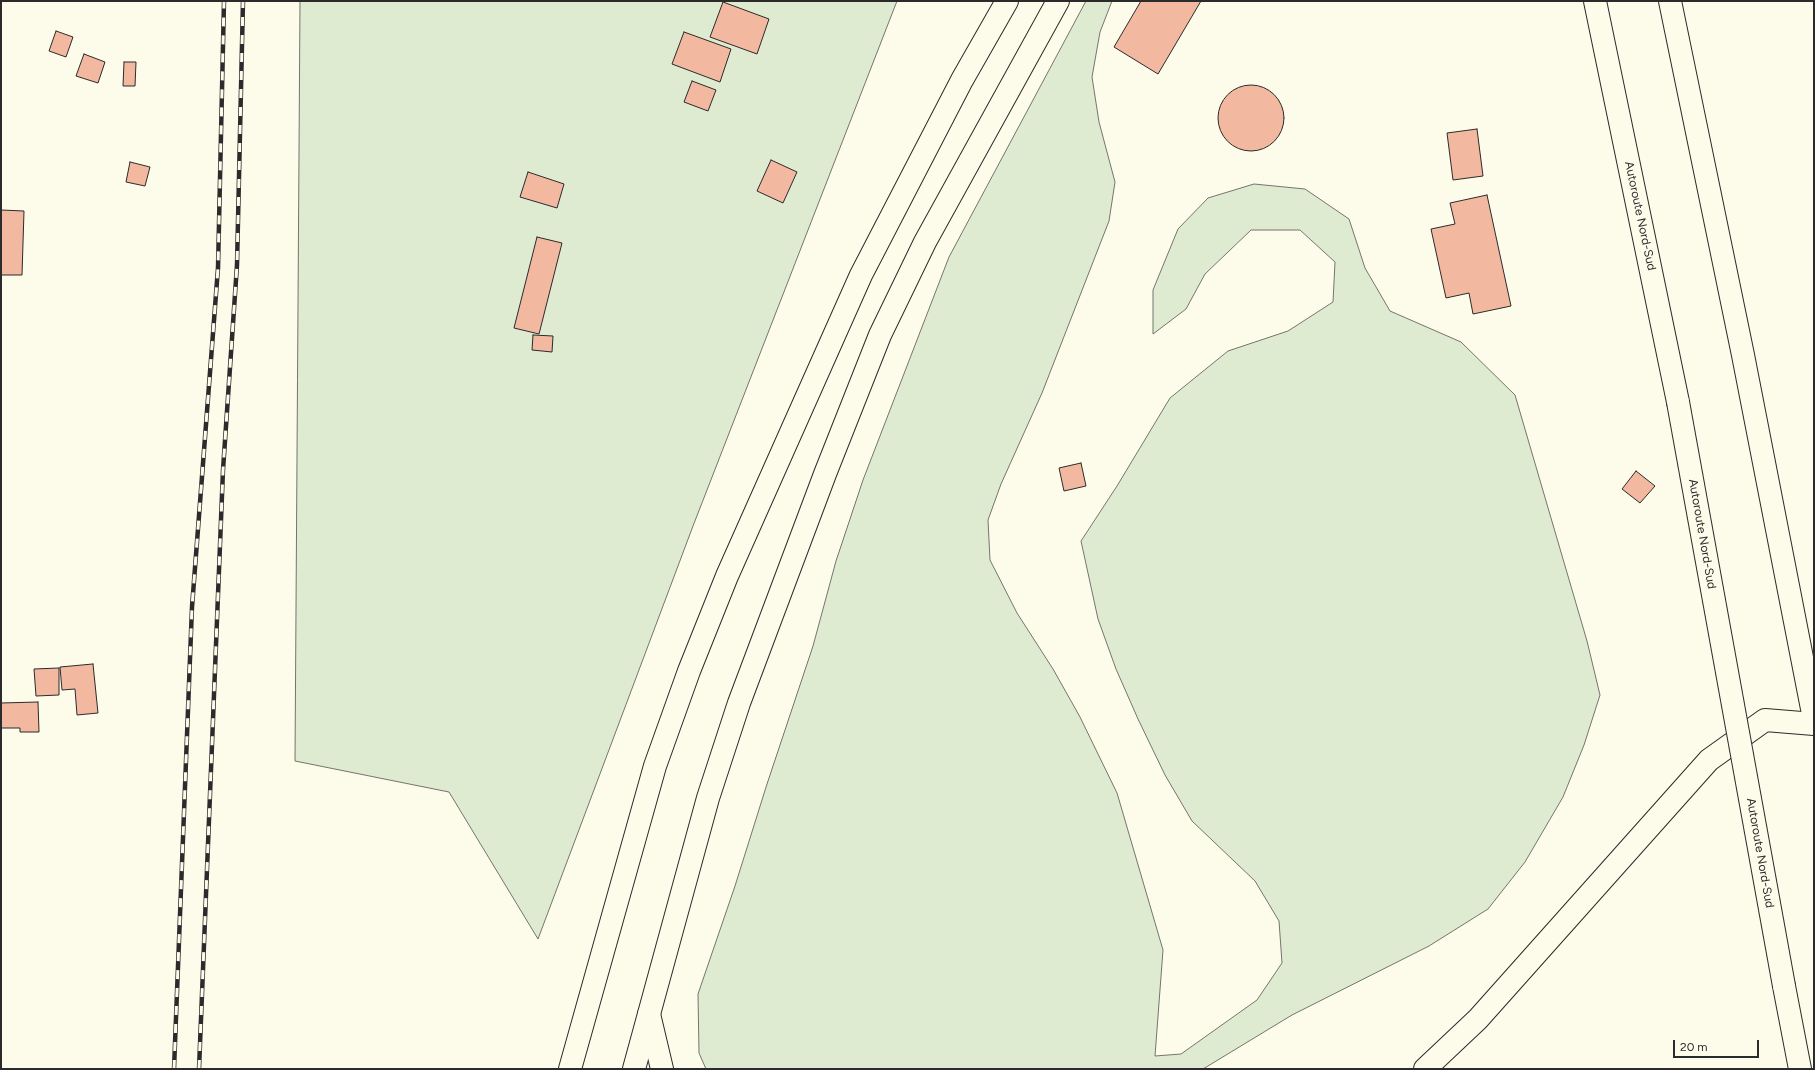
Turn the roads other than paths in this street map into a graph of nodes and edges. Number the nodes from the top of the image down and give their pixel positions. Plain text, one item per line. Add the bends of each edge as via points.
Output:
1 (1007, 1) edge
2 (1058, 1) edge
3 (1595, 1) edge
4 (1670, 1) edge
5 (1814, 719) edge
6 (1814, 724) edge
7 (649, 1014) junction
8 (570, 1069) edge
9 (634, 1069) edge
10 (662, 1069) edge
11 (1425, 1069) edge
12 (1800, 1069) edge

1 - 8 main road via 962,80 861,276 724,583 655,766
2 - 7 main road via 925,242 880,335 739,703 708,798
3 - 12 main road, Autoroute Nord-Sud, bridge via 1678,402
4 - 5 main road
6 - 11 main road via 1765,720 1709,760 1478,1019
7 - 9 main road
7 - 10 main road

